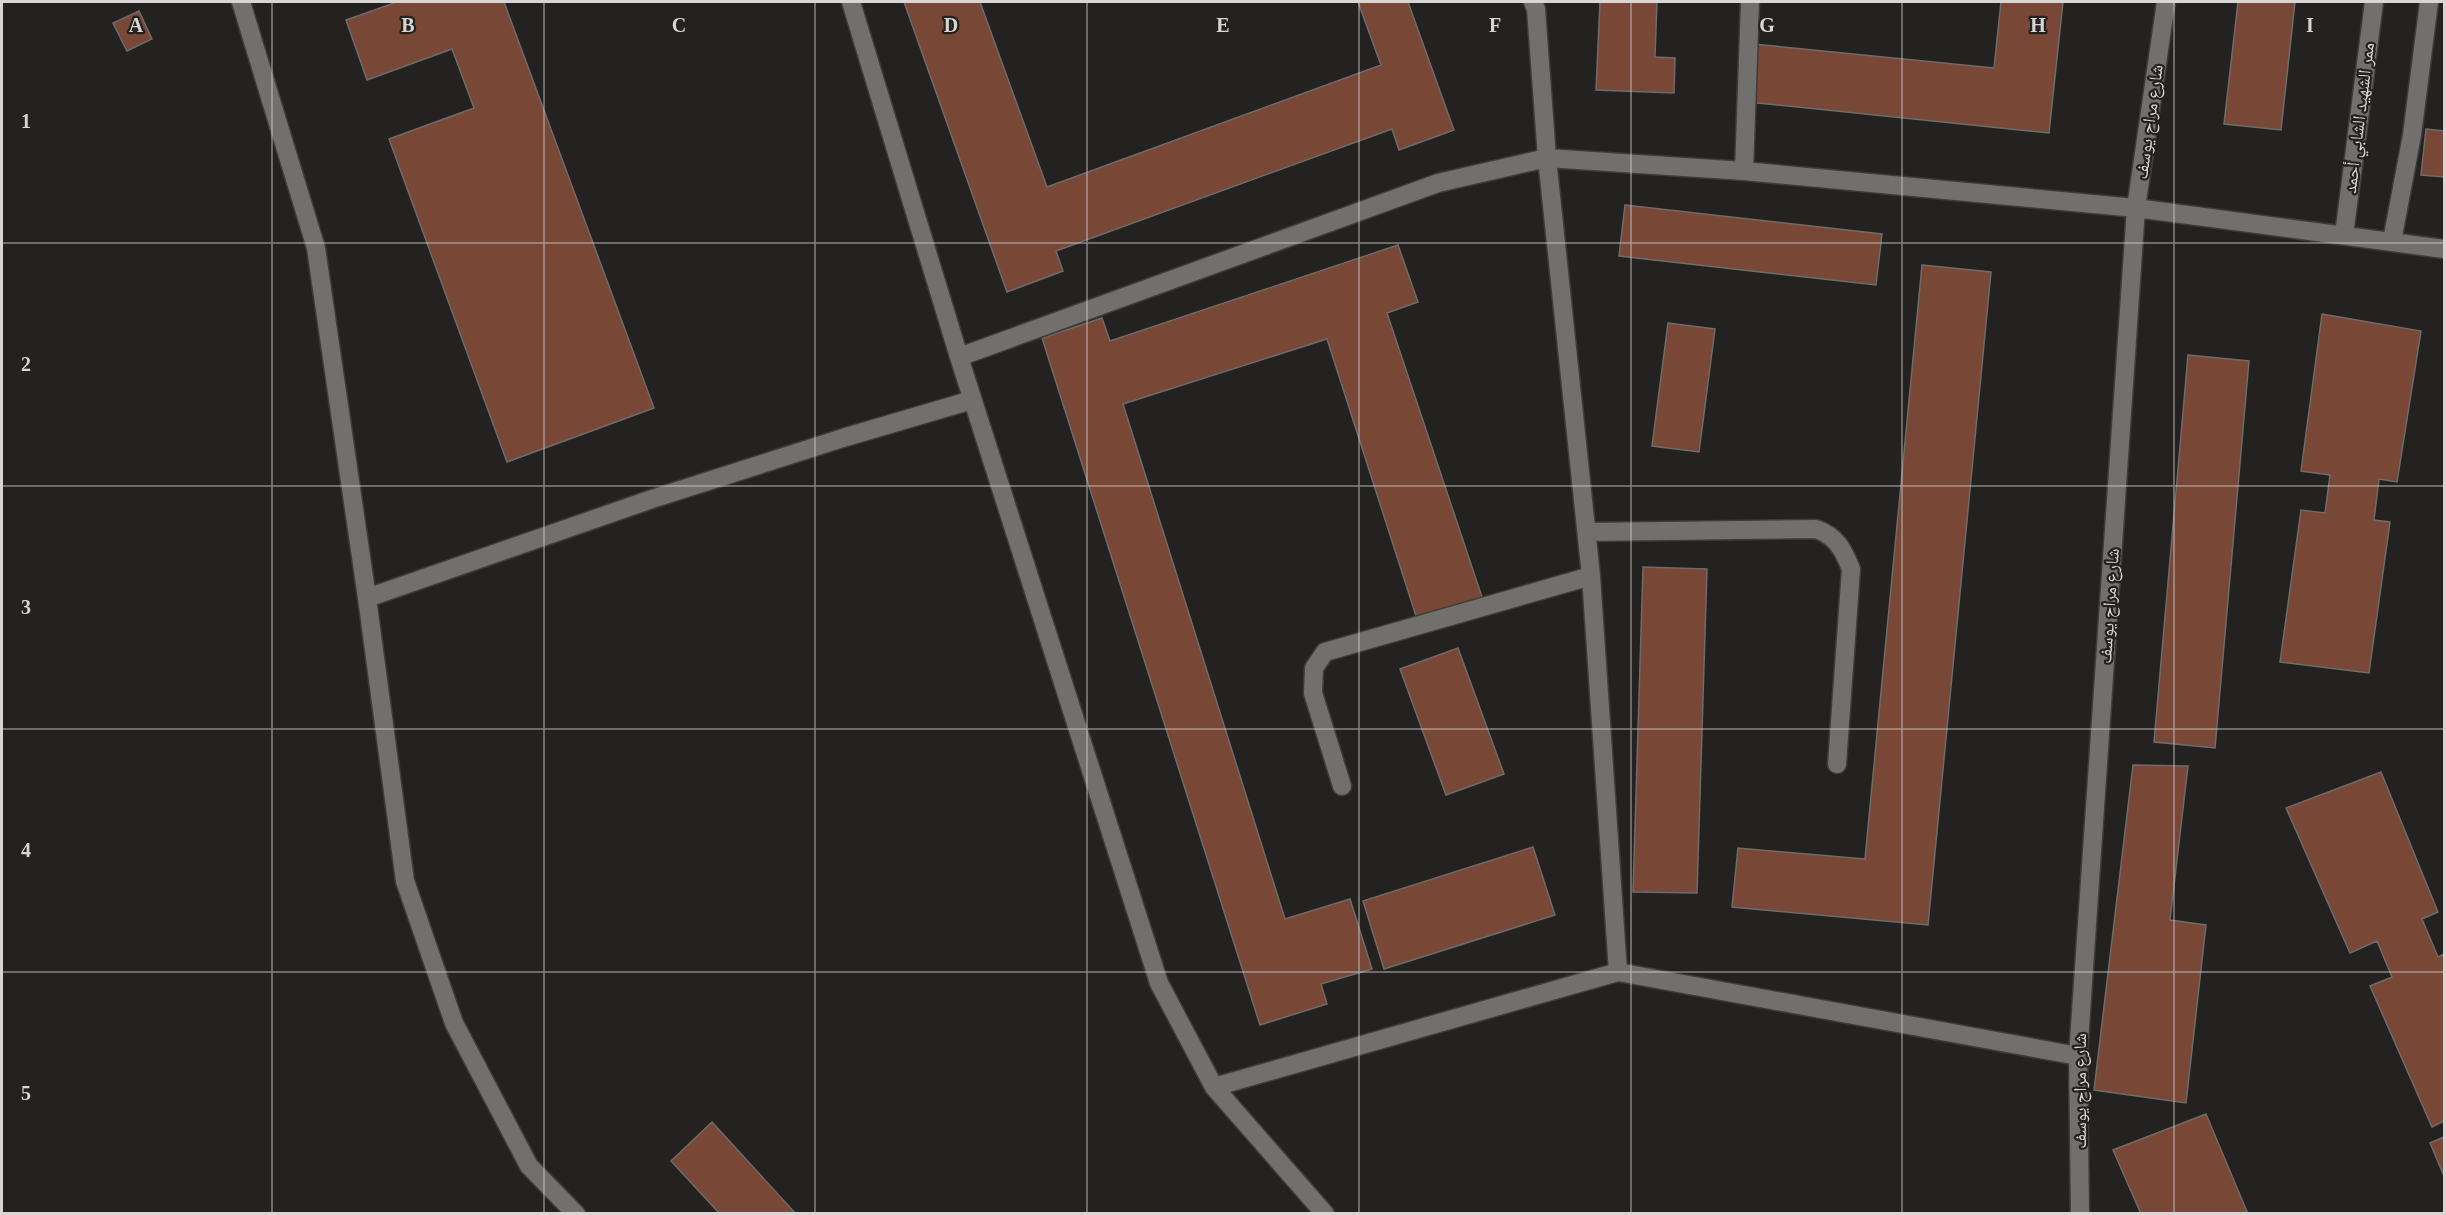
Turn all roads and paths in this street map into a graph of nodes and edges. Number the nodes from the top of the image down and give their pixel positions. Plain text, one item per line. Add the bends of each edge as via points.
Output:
1 (241, 2) edge
2 (851, 2) edge
3 (1750, 2) edge
4 (2166, 2) edge
5 (2374, 2) edge
6 (2429, 2) edge
7 (1536, 4) edge
8 (1547, 158) junction
9 (1744, 171) junction
10 (2136, 208) junction
11 (2344, 235) junction
12 (2392, 241) junction
13 (2445, 249) edge
14 (959, 357) junction
15 (972, 400) junction
16 (1587, 532) junction
17 (1591, 576) junction
18 (367, 598) junction
19 (1837, 764) dead end
20 (1342, 786) dead end
21 (1618, 972) junction
22 (2078, 1056) junction
23 (1214, 1087) junction
24 (576, 1214) edge
25 (1325, 1214) edge
26 (2080, 1214) edge

1 - 18 street via 316,248
2 - 14 street
3 - 9 street
4 - 10 street, شارع مراح يوسف
5 - 11 street, ممر الشهيد الشابي أحمد
6 - 12 street via 2412,135
7 - 8 street
8 - 9 street
8 - 14 street via 1438,183
8 - 16 street
9 - 10 street
10 - 11 street
10 - 22 street, شارع مراح يوسف
11 - 12 street
12 - 13 street
14 - 15 street
15 - 18 street via 652,499
15 - 23 street via 1159,983
16 - 17 street
16 - 19 street via 1816,529 1829,534 1842,548 1851,568
17 - 20 street via 1325,652 1314,668 1313,693
17 - 21 street
18 - 24 street via 405,881 454,1023 529,1166
21 - 22 street
21 - 23 street
22 - 26 street, شارع مراح يوسف
23 - 25 street

